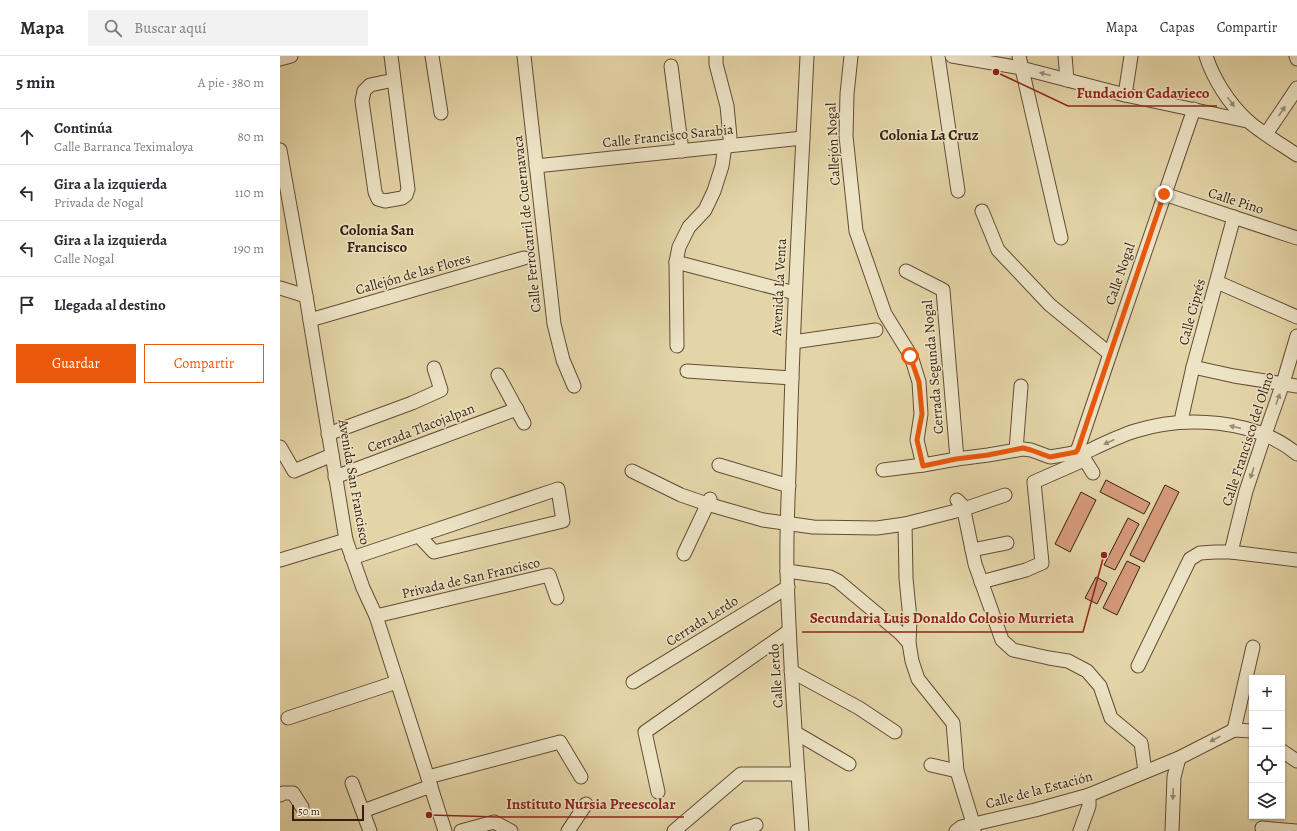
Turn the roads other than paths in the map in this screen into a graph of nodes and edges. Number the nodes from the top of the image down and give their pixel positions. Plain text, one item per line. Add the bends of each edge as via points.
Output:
1 (291, 56) edge
2 (391, 56) edge
3 (432, 56) edge
4 (524, 56) edge
5 (716, 56) edge
6 (807, 56) edge
7 (851, 56) edge
8 (938, 56) edge
9 (952, 56) edge
10 (1065, 56) edge
11 (1131, 56) edge
12 (1206, 56) edge
13 (280, 59) edge
14 (1020, 62) edge
15 (671, 66) dead end
16 (394, 80) junction
17 (1067, 80) junction
18 (1297, 88) edge
19 (1125, 95) junction
20 (1194, 109) junction
21 (441, 113) dead end
22 (1247, 121) junction
23 (1266, 134) junction
24 (803, 138) junction
25 (727, 142) junction
26 (280, 150) edge
27 (682, 151) junction
28 (1297, 155) edge
29 (536, 166) junction
30 (958, 191) dead end
31 (1164, 194) junction
32 (982, 211) dead end
33 (1234, 217) junction
34 (1062, 238) dead end
35 (1297, 238) edge
36 (524, 258) dead end
37 (676, 262) junction
38 (906, 271) dead end
39 (1217, 282) junction
40 (280, 288) edge
41 (795, 293) junction
42 (306, 296) junction
43 (1297, 317) edge
44 (310, 320) junction
45 (876, 330) dead end
46 (1297, 336) edge
47 (793, 342) junction
48 (677, 346) dead end
49 (1110, 354) junction
50 (1193, 367) junction
51 (434, 368) dead end
52 (687, 371) dead end
53 (498, 375) dead end
54 (792, 378) junction
55 (1284, 383) junction
56 (574, 386) dead end
57 (1021, 386) dead end
58 (1297, 386) edge
59 (517, 409) junction
60 (1182, 416) dead end
61 (524, 423) dead end
62 (328, 434) junction
63 (1264, 436) junction
64 (280, 446) edge
65 (1016, 450) junction
66 (1081, 454) junction
67 (332, 455) junction
68 (1295, 456) edge
69 (956, 459) junction
70 (719, 465) dead end
71 (923, 466) junction
72 (883, 470) dead end
73 (632, 471) dead end
74 (1093, 473) dead end
75 (335, 477) junction
76 (789, 486) junction
77 (1005, 495) dead end
78 (709, 502) junction
79 (960, 505) junction
80 (787, 521) junction
81 (905, 524) junction
82 (419, 536) junction
83 (346, 540) junction
84 (1007, 543) dead end
85 (972, 550) junction
86 (1231, 552) junction
87 (684, 554) dead end
88 (352, 558) junction
89 (280, 560) edge
90 (1297, 560) edge
91 (787, 571) junction
92 (982, 582) junction
93 (788, 587) junction
94 (557, 598) dead end
95 (376, 616) junction
96 (789, 631) junction
97 (909, 643) junction
98 (1253, 647) dead end
99 (1138, 666) dead end
100 (791, 671) junction
101 (397, 682) junction
102 (633, 682) dead end
103 (288, 718) dead end
104 (1234, 730) junction
105 (1249, 731) edge
106 (895, 732) dead end
107 (796, 733) junction
108 (1285, 753) edge
109 (1179, 758) junction
110 (1297, 761) edge
111 (849, 764) dead end
112 (931, 765) dead end
113 (958, 771) junction
114 (1145, 772) junction
115 (798, 774) junction
116 (581, 776) dead end
117 (352, 783) dead end
118 (426, 784) junction
119 (658, 792) dead end
120 (280, 795) edge
121 (1089, 795) junction
122 (586, 804) dead end
123 (302, 807) dead end
124 (363, 811) junction
125 (756, 825) dead end
126 (1262, 825) edge
127 (973, 827) edge
128 (370, 831) edge
129 (445, 831) edge
130 (461, 831) edge
131 (512, 831) edge
132 (568, 831) edge
133 (674, 831) edge
134 (737, 831) edge
135 (802, 831) edge
136 (956, 831) edge
137 (1080, 831) edge
138 (1172, 831) edge
139 (1296, 831) edge

1 - 13 street
2 - 16 street
3 - 21 street
4 - 29 street, Calle Ferrocarril de Cuernavaca
5 - 25 street via 727,106
6 - 24 street, Avenida La Venta
7 - 71 street, Callejón Nogal via 846,136 856,231 885,314 910,356 919,382 922,414 917,440
8 - 30 street
9 - 14 street
10 - 17 street
11 - 19 street
12 -> 22 street via 1232,105
17 -> 14 street
14 - 34 street
15 - 27 street
16 - 16 street via 408,189 402,198 385,202 378,199 375,192 362,101 364,91 370,84
17 - 19 street
23 -> 18 street
19 - 20 street
20 - 22 street
20 - 31 street, Calle Nogal
22 - 23 street
23 - 28 street
24 - 25 street, Calle Francisco Sarabia
24 - 41 street, Avenida La Venta
25 - 27 street, Calle Francisco Sarabia
25 - 37 street via 714,191 705,210 689,226 679,247
26 - 42 street, Avenida San Francisco
27 - 29 street, Calle Francisco Sarabia
29 - 56 street, Calle Ferrocarril de Cuernavaca via 554,324 563,360
31 - 33 street, Calle Pino
31 - 49 street, Calle Nogal
32 - 49 street via 998,250 1050,305
33 - 35 street, Calle Pino
33 - 39 street, Calle Ciprés
36 - 44 street, Callejón de las Flores
37 - 41 street
37 - 48 street
38 - 69 street, Cerrada Segunda Nogal via 943,290
39 - 43 street
39 - 50 street, Calle Ciprés
40 - 42 street
41 - 47 street, Avenida La Venta
42 - 44 street, Avenida San Francisco
44 - 62 street, Avenida San Francisco
45 - 47 street
46 - 55 street, Calle Francisco del Olmo
47 - 54 street, Avenida La Venta
49 - 66 street, Calle Nogal
50 - 55 street
50 - 60 street, Calle Ciprés
51 - 62 street via 441,390
52 - 54 street
53 - 59 street
54 - 76 street, Avenida La Venta
55 - 58 street
63 -> 55 street, Calle Francisco del Olmo
57 - 65 street
59 - 61 street
59 - 75 street, Cerrada Tlacojalpan
62 - 67 street, Avenida San Francisco
63 -> 66 street via 1224,424 1171,423 1135,431
63 - 68 street via 1280,442
63 -> 86 street, Calle Francisco del Olmo via 1246,491
64 - 67 street via 294,472
65 - 66 street via 1027,449 1050,457 1076,452
65 - 69 street
66 - 74 street
66 - 92 street via 1034,482 1042,562 1026,570
67 - 75 street, Avenida San Francisco
69 - 71 street
70 - 76 street
71 - 72 street
73 - 78 street via 681,495
75 - 83 street, Avenida San Francisco
76 - 80 street, Avenida La Venta
77 - 79 street
78 - 80 street via 763,520
78 - 87 street
79 - 81 street
79 - 85 street
80 - 81 street via 813,527 877,528
80 - 91 street, Calle Lerdo
81 - 97 street
82 - 82 street via 536,497 558,489 563,521 434,552
82 - 88 street
83 - 88 street, Avenida San Francisco
83 - 89 street
84 - 85 street
85 - 92 street
86 - 90 street
86 - 99 street via 1200,553 1190,559
88 - 95 street, Avenida San Francisco
91 - 93 street, Calle Lerdo
91 - 97 street via 838,581 900,632
92 - 114 street via 1002,640 1013,650 1068,661 1086,671 1100,686 1111,718 1141,743
93 - 96 street, Calle Lerdo
93 - 102 street, Cerrada Lerdo
94 - 95 street, Privada de San Francisco via 550,575
95 - 101 street, Avenida San Francisco
96 - 100 street, Calle Lerdo
96 - 119 street via 645,732
97 - 113 street via 918,679 953,723
98 - 104 street
100 - 106 street via 859,708
100 - 107 street, Calle Lerdo
101 - 103 street
101 - 118 street, Avenida San Francisco
104 - 105 street
104 -> 109 street, Calle de la Estación
107 - 111 street
107 - 115 street, Calle Lerdo
108 - 110 street
109 - 114 street, Calle de la Estación
109 -> 138 street via 1174,777
112 - 113 street
113 - 127 street
114 - 121 street, Calle de la Estación
115 - 133 street via 741,774
115 - 135 street, Calle Lerdo
116 - 118 street via 560,742
117 - 124 street
118 - 124 street
118 - 129 street, Avenida San Francisco
120 - 123 street via 292,793
121 - 127 street, Calle de la Estación
121 - 137 street via 1089,806
122 - 132 street
124 - 128 street
125 - 134 street
126 - 139 street
127 - 136 street, Calle de la Estación via 960,827
130 - 131 street via 494,822

